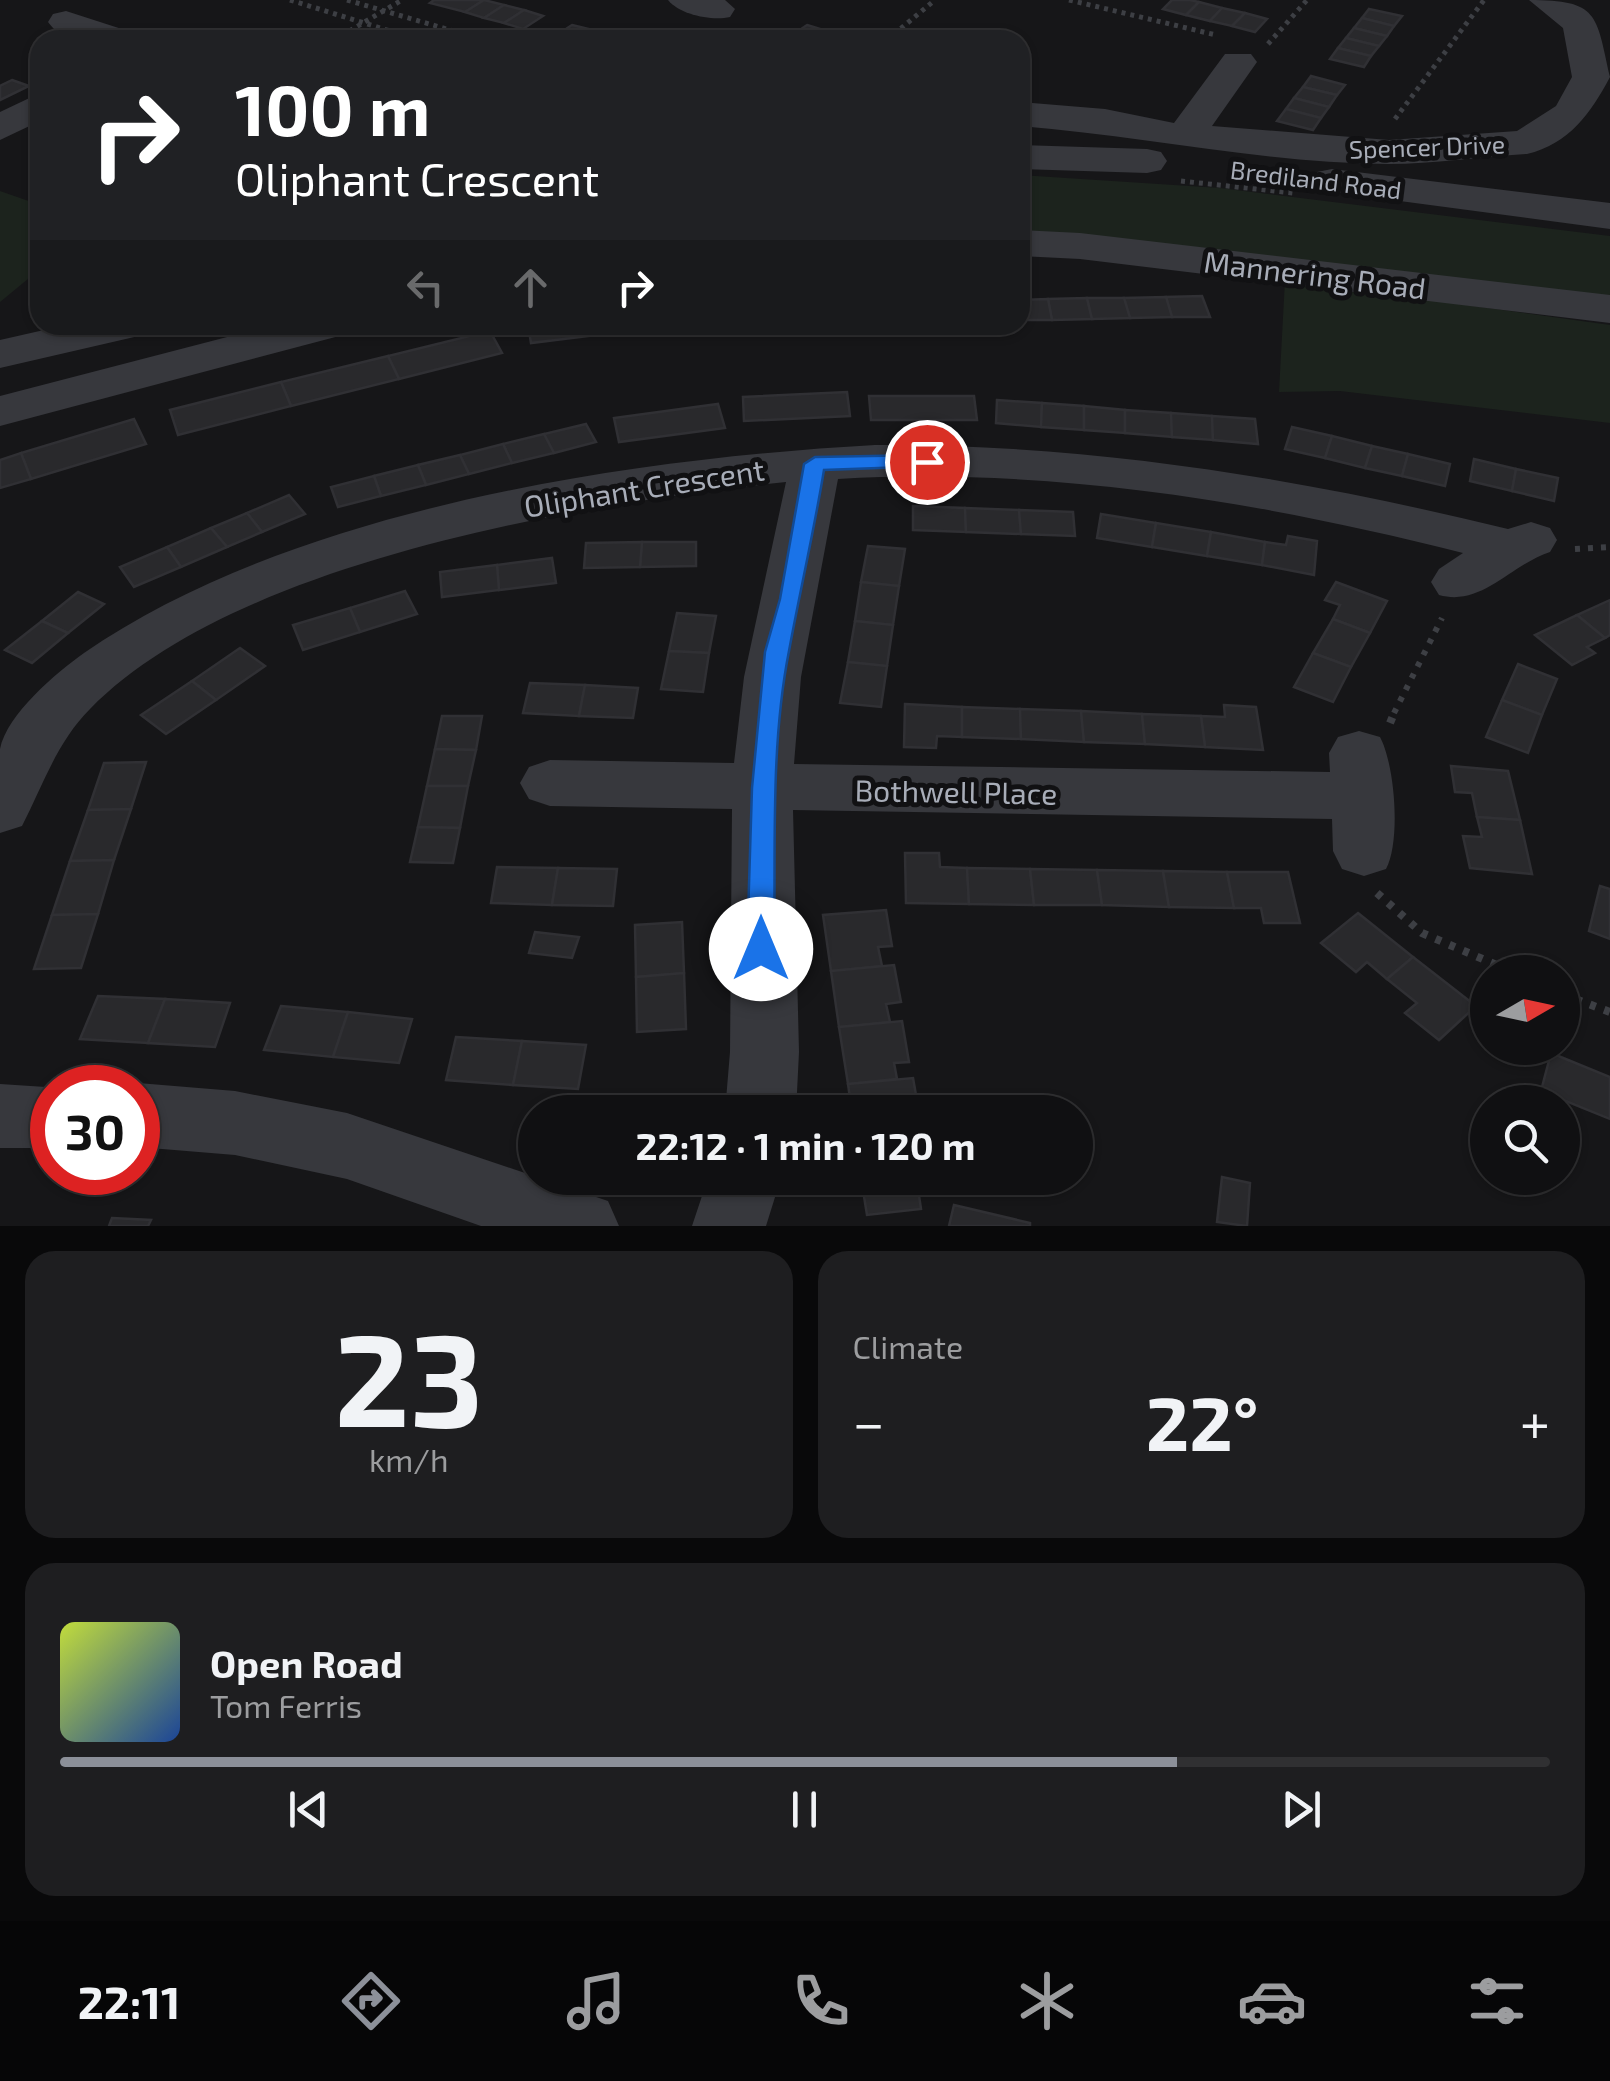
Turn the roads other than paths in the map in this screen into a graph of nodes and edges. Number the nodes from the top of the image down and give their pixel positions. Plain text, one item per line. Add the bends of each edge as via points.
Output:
1 (1547, 0) edge
2 (66, 22) dead end
3 (89, 30) edge
4 (1245, 49) road end
5 (30, 112) edge
6 (1030, 115) edge
7 (0, 131) edge
8 (1185, 136) junction
9 (30, 145) edge
10 (1030, 157) edge
11 (1610, 216) edge
12 (1030, 243) edge
13 (1610, 309) edge
14 (83, 335) edge
15 (289, 335) edge
16 (0, 354) edge
17 (0, 411) edge
18 (815, 464) junction
19 (1458, 582) road end
20 (550, 782) dead end
21 (764, 788) junction
22 (1361, 800) road end
23 (0, 809) edge
24 (763, 1095) edge
25 (0, 1116) edge
26 (30, 1116) edge
27 (160, 1117) edge
28 (739, 1195) edge
29 (582, 1226) edge
30 (729, 1226) edge

1 - 8 street, Spencer Drive via 1580,24 1592,77 1571,112 1527,142 1374,151
2 - 3 street
4 - 8 street
5 - 7 street
6 - 8 street, Spencer Drive
7 - 9 street
10 - 11 street, Brediland Road via 1182,163
12 - 13 street, Mannering Road
14 - 16 street
15 - 17 street
18 - 19 street, Oliphant Crescent via 1030,463 1131,472 1526,541
18 - 21 street via 777,652
18 - 23 street, Oliphant Crescent via 617,485 353,549 236,588 150,633 68,696 23,756
20 - 21 street, Bothwell Place
21 - 22 street, Bothwell Place
21 - 24 street
25 - 26 street
27 - 29 street via 235,1122 347,1146
28 - 30 street

